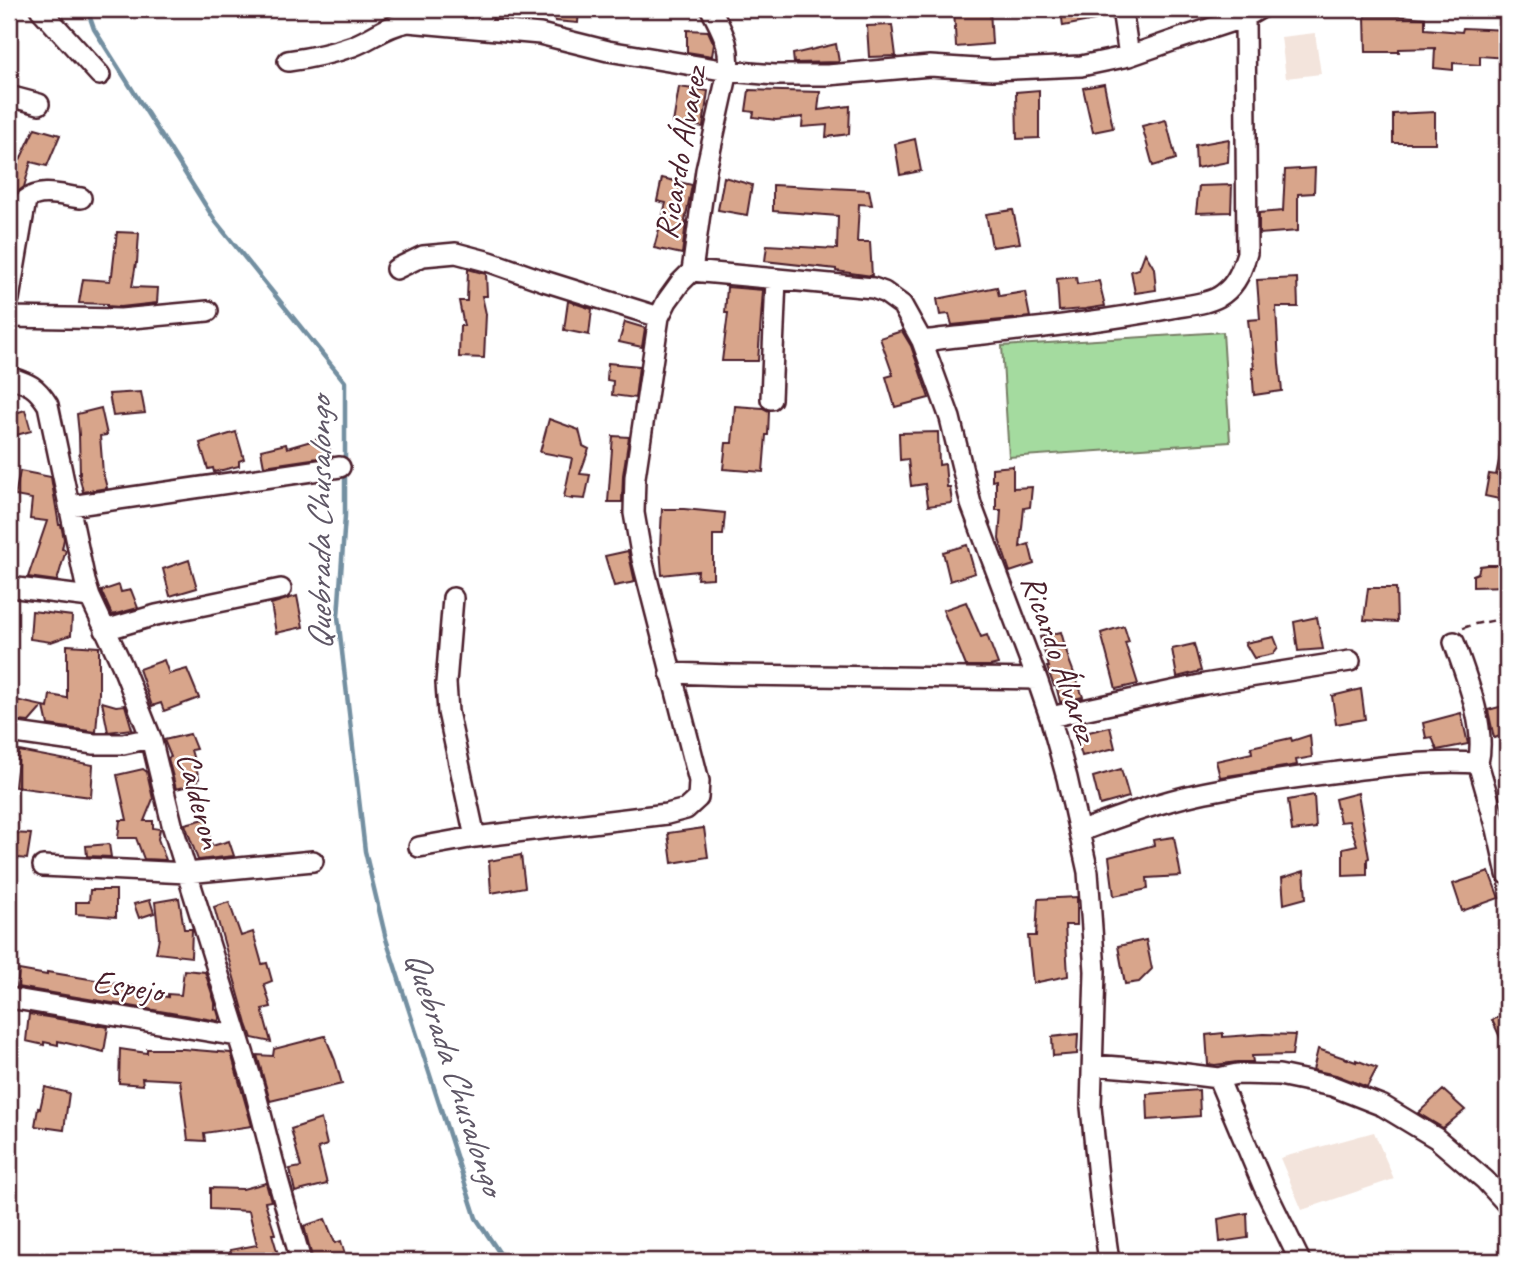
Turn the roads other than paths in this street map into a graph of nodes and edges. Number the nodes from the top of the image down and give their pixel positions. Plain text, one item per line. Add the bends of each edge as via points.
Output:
1 (40, 9) edge
2 (711, 9) edge
3 (1122, 9) edge
4 (1252, 13) edge
5 (481, 18) edge
6 (1129, 56) junction
7 (288, 61) dead end
8 (728, 71) junction
9 (100, 75) dead end
10 (9, 96) edge
11 (39, 104) dead end
12 (81, 198) dead end
13 (396, 269) dead end
14 (692, 271) junction
15 (776, 279) junction
16 (9, 299) edge
17 (208, 311) dead end
18 (9, 317) edge
19 (659, 317) junction
20 (922, 341) junction
21 (9, 377) edge
22 (771, 399) dead end
23 (340, 467) dead end
24 (70, 506) junction
25 (9, 587) edge
26 (281, 589) dead end
27 (90, 597) junction
28 (453, 598) dead end
29 (105, 630) junction
30 (1454, 642) road end
31 (1350, 661) dead end
32 (670, 673) junction
33 (1037, 678) junction
34 (1050, 717) junction
35 (9, 732) edge
36 (151, 738) junction
37 (1478, 763) junction
38 (1079, 832) junction
39 (475, 837) junction
40 (419, 847) dead end
41 (313, 861) dead end
42 (43, 866) dead end
43 (187, 873) junction
44 (1507, 874) edge
45 (9, 998) edge
46 (237, 1036) junction
47 (1093, 1065) junction
48 (1218, 1078) junction
49 (1507, 1204) edge
50 (301, 1261) edge
51 (1110, 1261) edge
52 (1300, 1261) edge

1 - 9 street
2 - 8 street, Ricardo Álvarez via 728,44
3 - 6 street
4 - 6 street
4 - 20 street via 1247,253 1234,284 1206,301 1139,314
5 - 7 street via 396,24 355,45
5 - 8 street via 608,51
6 - 8 street via 1082,66 993,70 930,66 828,75
8 - 14 street, Ricardo Álvarez via 706,170
10 - 11 street
12 - 16 street via 41,193 26,200
13 - 19 street via 423,257 456,253
14 - 15 street, Ricardo Álvarez
14 - 19 street, Ricardo Álvarez
15 - 20 street, Ricardo Álvarez via 884,292 902,305
15 - 22 street
17 - 18 street via 121,319
19 - 32 street, Ricardo Álvarez via 635,477 634,513
20 - 33 street, Ricardo Álvarez via 950,418 971,504
21 - 24 street, Calderon via 38,390 48,405
23 - 24 street
24 - 27 street, Calderon
25 - 27 street
26 - 29 street
27 - 29 street, Calderon
28 - 39 street via 448,712
29 - 36 street, Calderon
30 - 37 street via 1475,709 1481,740
31 - 34 street via 1206,684
32 - 33 street
32 - 39 street, Ricardo Álvarez via 699,781 698,797 686,809
33 - 34 street, Ricardo Álvarez
34 - 38 street, Ricardo Álvarez
35 - 36 street via 94,744
36 - 43 street, Calderon
37 - 38 street via 1395,765 1247,784 1194,795
37 - 44 street
38 - 47 street, Ricardo Álvarez via 1088,872 1095,971
39 - 40 street, Ricardo Álvarez
41 - 43 street
42 - 43 street
43 - 46 street, Calderon
45 - 46 street, Espejo
46 - 50 street, Calderon
47 - 48 street
47 - 51 street, Ricardo Álvarez via 1091,1107
48 - 49 street via 1279,1075 1332,1086 1383,1106 1436,1138
48 - 52 street

